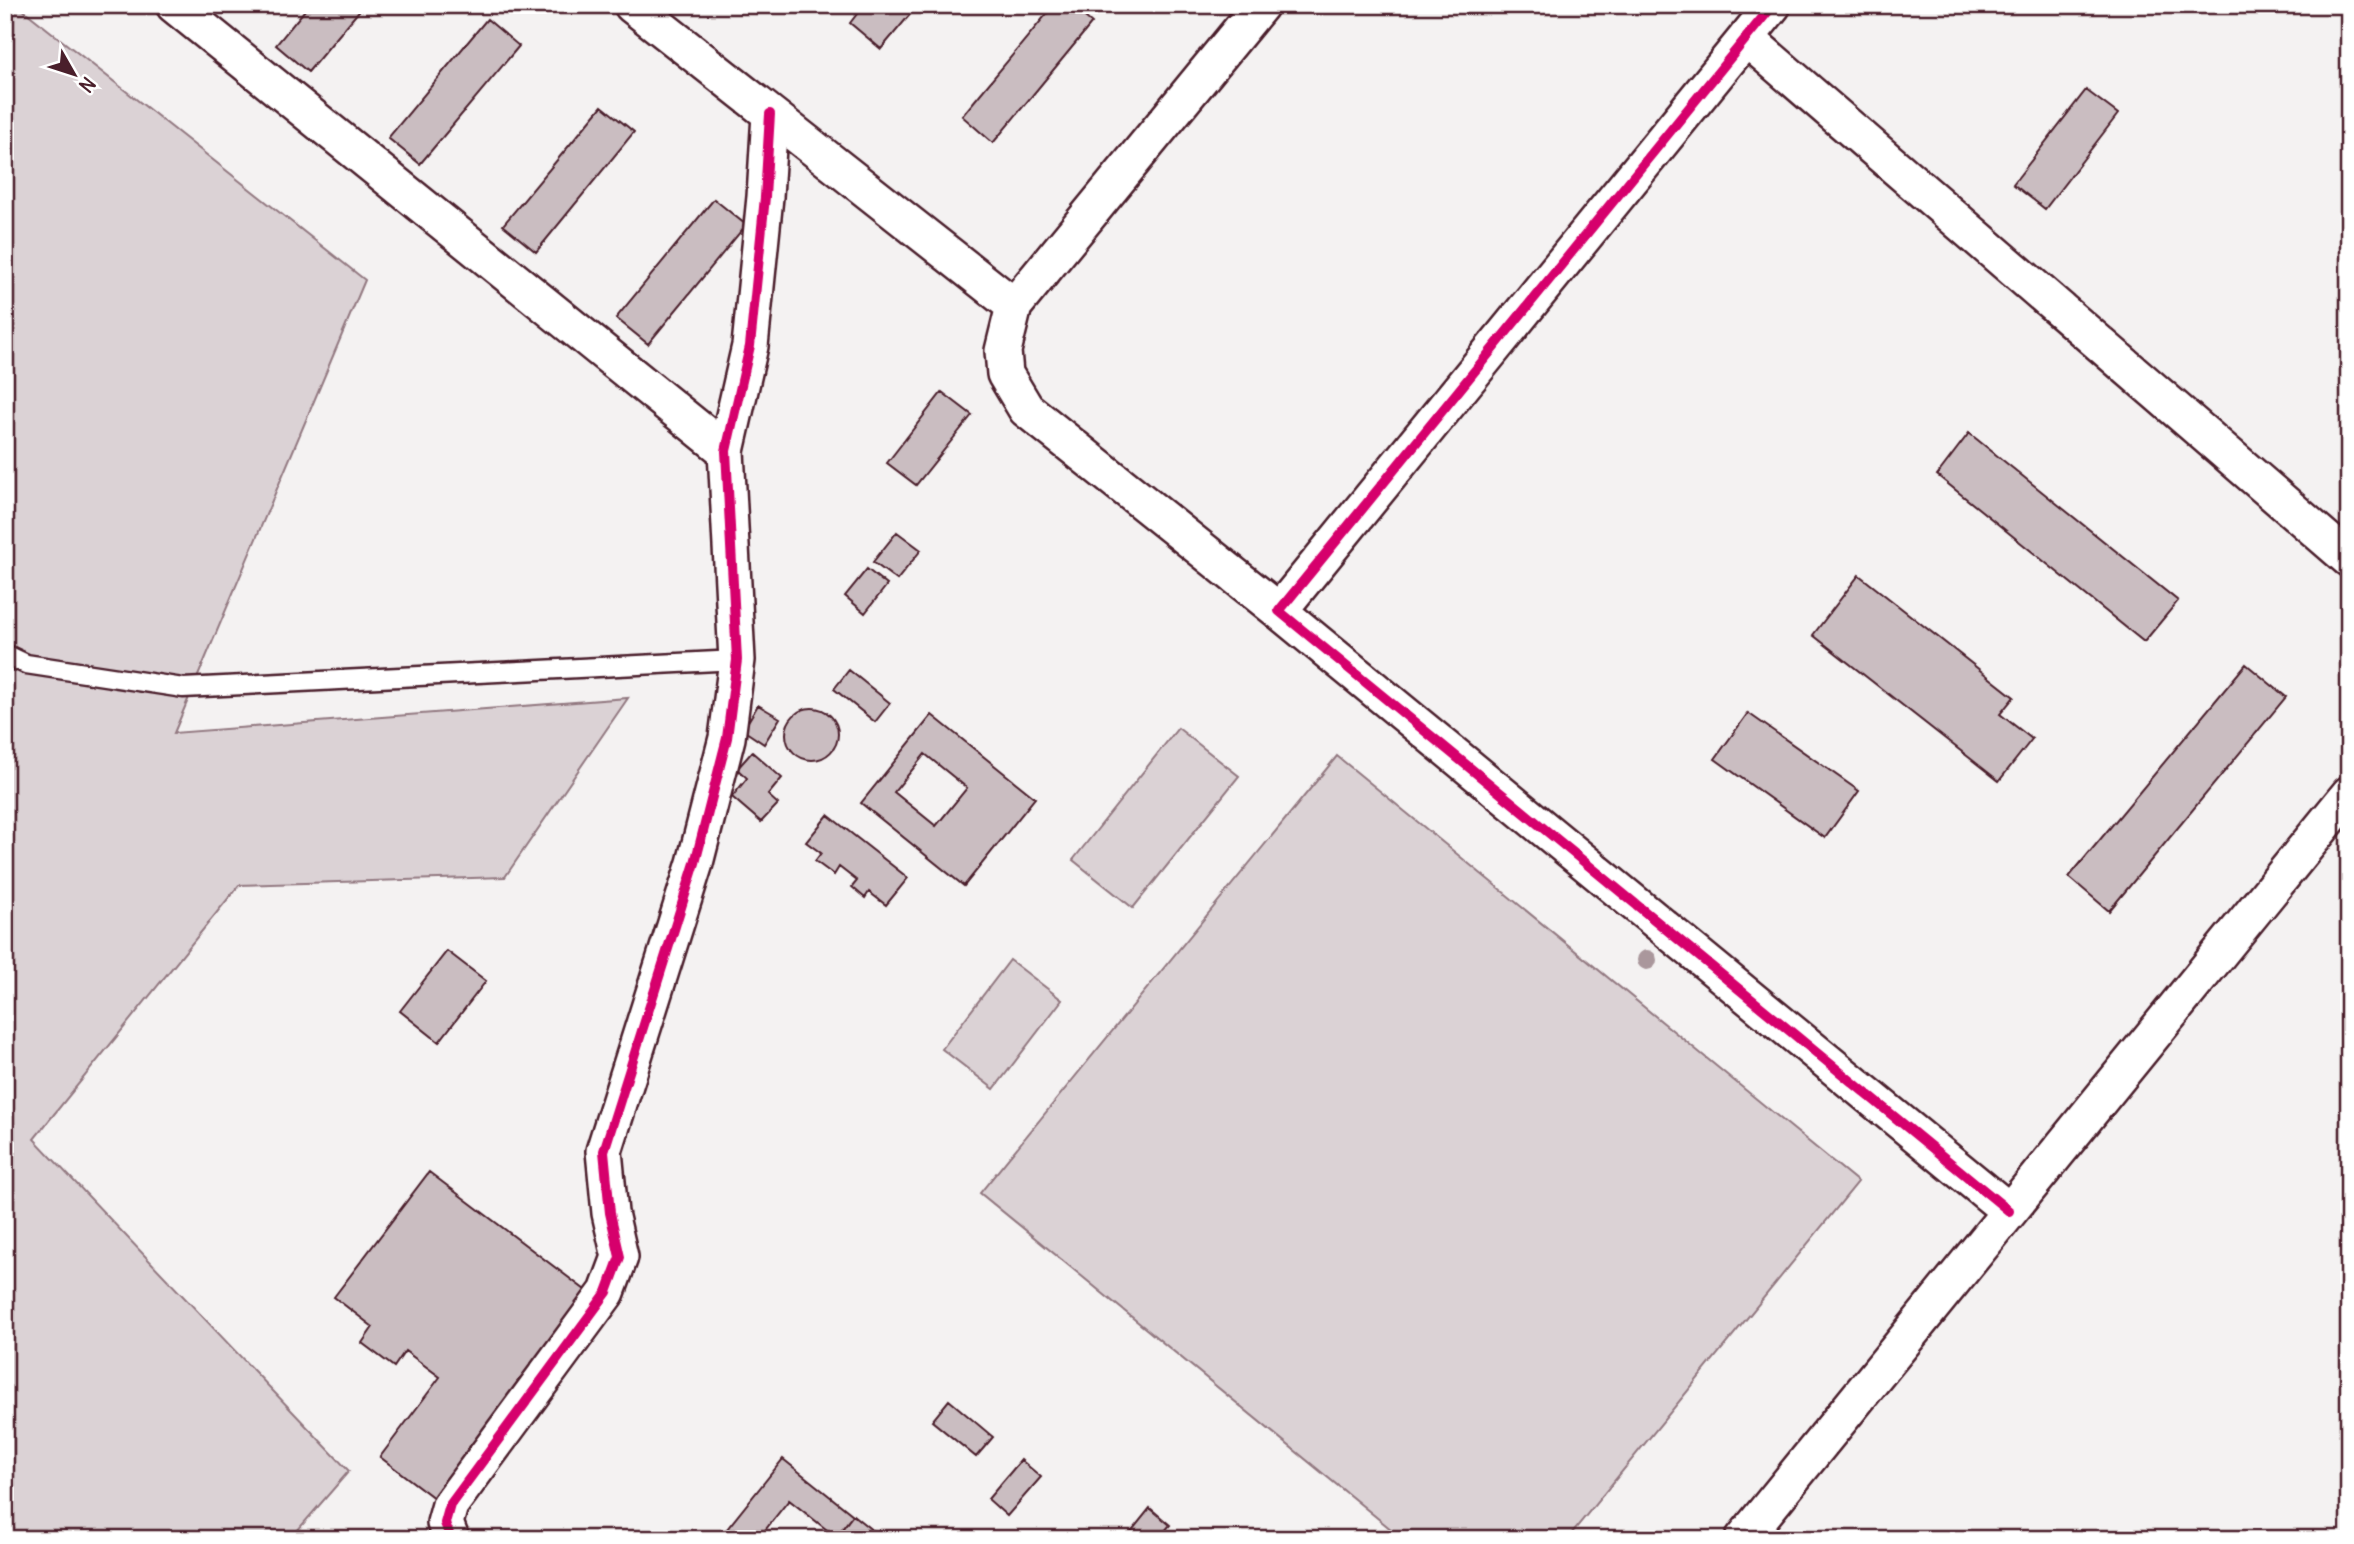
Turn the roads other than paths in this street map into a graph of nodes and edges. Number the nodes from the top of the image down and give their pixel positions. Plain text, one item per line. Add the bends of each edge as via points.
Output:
1 (174, 5) edge
2 (632, 5) edge
3 (1261, 5) edge
4 (1773, 5) edge
5 (1746, 38) junction
6 (770, 114) junction
7 (1014, 306) junction
8 (726, 451) junction
9 (2349, 559) edge
10 (1279, 611) junction
11 (5, 654) edge
12 (737, 660) junction
13 (2349, 794) edge
14 (2009, 1211) junction
15 (451, 1539) edge
16 (1744, 1539) edge

1 - 8 street
2 - 6 street
3 - 7 street
4 - 5 street
5 - 9 street
5 - 10 street
6 - 7 street
6 - 8 street via 750,346
7 - 10 street via 1003,351 1005,374 1026,409
8 - 12 street
10 - 14 street
11 - 12 lane via 26,664 183,688
12 - 15 street via 727,738 695,863 604,1151 620,1257 607,1292 450,1505 445,1523
13 - 14 street
14 - 16 street

